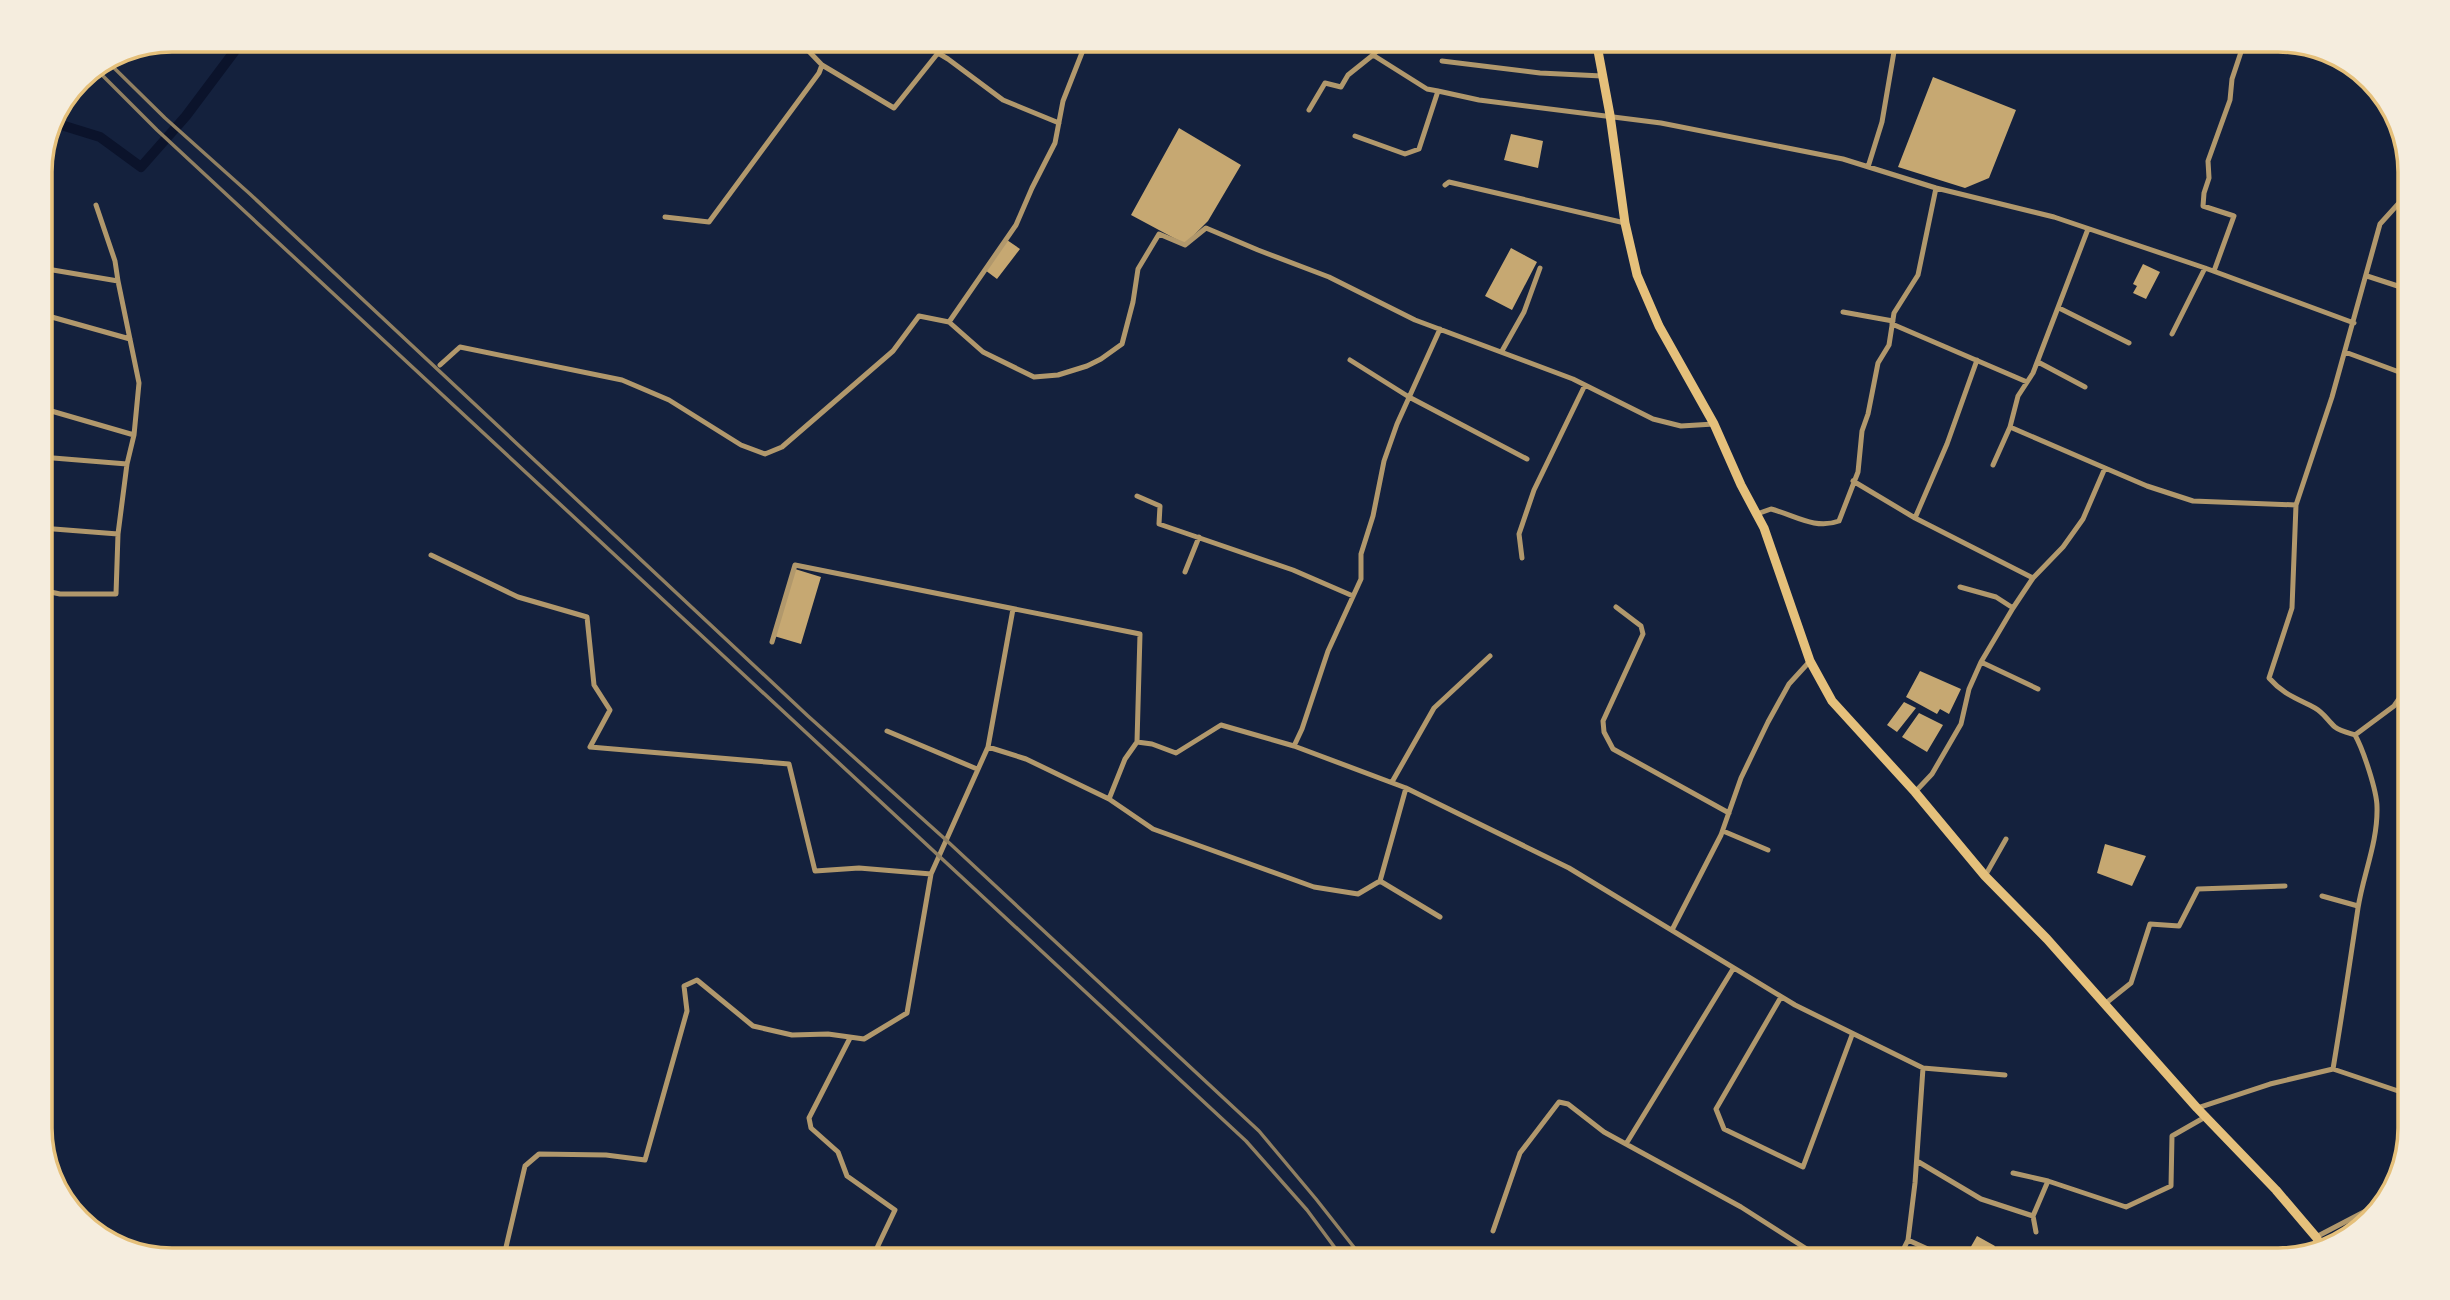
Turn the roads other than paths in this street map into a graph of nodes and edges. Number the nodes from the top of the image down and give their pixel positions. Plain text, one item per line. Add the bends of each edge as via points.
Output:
1 (810, 52) edge
2 (1082, 52) edge
3 (1376, 52) edge
4 (1598, 52) edge
5 (1894, 52) edge
6 (2241, 52) edge
7 (1373, 55) junction
8 (1442, 61) dead end
9 (822, 65) junction
10 (1602, 76) junction
11 (1438, 91) junction
12 (1309, 110) dead end
13 (1610, 115) junction
14 (1059, 123) junction
15 (1355, 136) dead end
16 (1868, 167) junction
17 (1445, 185) dead end
18 (1936, 188) junction
19 (96, 205) dead end
20 (2397, 206) edge
21 (665, 217) dead end
22 (1625, 223) junction
23 (2088, 229) junction
24 (1540, 268) dead end
25 (2204, 268) junction
26 (53, 270) edge
27 (2214, 271) junction
28 (2367, 276) junction
29 (118, 281) junction
30 (2397, 286) edge
31 (2059, 308) junction
32 (1843, 312) dead end
33 (53, 317) edge
34 (949, 322) junction
35 (1893, 322) junction
36 (2354, 323) junction
37 (1440, 329) junction
38 (2172, 334) dead end
39 (130, 339) junction
40 (2129, 343) dead end
41 (1502, 351) junction
42 (2345, 352) junction
43 (1350, 360) dead end
44 (1977, 360) junction
45 (2038, 362) junction
46 (440, 365) dead end
47 (2397, 371) edge
48 (2027, 382) junction
49 (1585, 385) junction
50 (2085, 387) dead end
51 (1409, 397) junction
52 (53, 411) edge
53 (1714, 424) junction
54 (2010, 427) junction
55 (134, 435) junction
56 (53, 458) edge
57 (1527, 458) dead end
58 (127, 464) junction
59 (1993, 465) dead end
60 (2105, 468) junction
61 (1853, 481) junction
62 (1137, 496) dead end
63 (2296, 505) junction
64 (1757, 514) junction
65 (1915, 518) junction
66 (53, 529) edge
67 (118, 534) junction
68 (1199, 537) junction
69 (431, 555) dead end
70 (1522, 558) dead end
71 (1185, 572) dead end
72 (2033, 578) junction
73 (1960, 587) dead end
74 (53, 593) edge
75 (1353, 596) junction
76 (1616, 607) dead end
77 (2013, 608) junction
78 (1013, 609) junction
79 (772, 642) dead end
80 (1490, 656) dead end
81 (1810, 661) junction
82 (1981, 662) junction
83 (2038, 689) dead end
84 (2398, 701) edge
85 (887, 731) dead end
86 (2355, 735) junction
87 (1137, 743) junction
88 (1294, 746) junction
89 (988, 747) junction
90 (977, 769) junction
91 (1392, 782) junction
92 (1406, 788) junction
93 (1915, 792) junction
94 (1109, 799) junction
95 (1729, 813) junction
96 (1723, 831) junction
97 (2006, 839) dead end
98 (1768, 850) dead end
99 (931, 874) junction
100 (1985, 876) junction
101 (1380, 881) junction
102 (2285, 886) dead end
103 (2322, 896) dead end
104 (2358, 906) junction
105 (1440, 917) dead end
106 (1672, 930) junction
107 (1733, 969) junction
108 (1781, 997) junction
109 (2106, 1003) junction
110 (1852, 1035) junction
111 (850, 1038) junction
112 (1923, 1068) junction
113 (2333, 1069) junction
114 (2005, 1076) dead end
115 (2398, 1091) edge
116 (2197, 1108) junction
117 (2207, 1116) junction
118 (1626, 1144) junction
119 (1917, 1161) junction
120 (2013, 1173) dead end
121 (2048, 1181) junction
122 (2362, 1213) edge
123 (2033, 1216) junction
124 (1493, 1231) dead end
125 (2036, 1232) dead end
126 (2316, 1237) junction
127 (1908, 1240) junction
128 (2318, 1240) edge
129 (506, 1248) edge
130 (878, 1248) edge
131 (1805, 1248) edge
132 (1904, 1248) edge
133 (1926, 1248) edge

1 - 9 street
2 - 14 street
3 - 7 street
4 - 10 highway
5 - 16 street via 1882,122
6 - 27 street via 2208,162 2204,194 2203,206 2234,216
7 - 11 street via 1427,89
7 - 12 street via 1348,75 1341,87 1325,83
8 - 10 street
9 - 14 street via 894,108 938,54 1003,100
9 - 21 street via 709,222
10 - 13 highway
11 - 13 street
11 - 15 street via 1419,149 1405,154
13 - 16 street
13 - 22 highway
14 - 34 street via 1055,143 1016,225
16 - 18 street
17 - 22 street via 1449,182
18 - 23 street
18 - 35 street via 1918,275
19 - 29 street
20 - 28 street via 2380,224
22 - 53 highway via 1637,275 1659,326
23 - 25 street
23 - 31 street
24 - 41 street via 1524,312
25 - 27 street
25 - 38 street
26 - 29 street
27 - 36 street
28 - 30 street
28 - 36 street
29 - 39 street
31 - 40 street
31 - 45 street
32 - 35 street
33 - 39 street
34 - 37 street via 983,352 1034,377 1087,366 1122,344 1138,269 1159,234 1185,245 1206,228 1329,277
34 - 46 street via 919,316 893,351 782,447 765,454 622,380 460,347
35 - 44 street
35 - 61 street via 1889,345 1878,363
36 - 42 street
37 - 41 street
37 - 51 street
39 - 55 street via 139,383
41 - 49 street
42 - 47 street
42 - 63 street
43 - 51 street
44 - 48 street
44 - 65 street
45 - 48 street
45 - 50 street
48 - 54 street
49 - 53 street via 1653,419 1681,426
49 - 70 street via 1534,490 1519,534
51 - 57 street
51 - 75 street via 1384,461 1361,554 1361,579
52 - 55 street
53 - 64 highway
54 - 59 street
54 - 60 street
55 - 58 street
56 - 58 street
58 - 67 street
60 - 63 street via 2193,501
60 - 72 street via 2083,519
61 - 64 street via 1839,521 1831,524 1808,523 1771,509
61 - 65 street
62 - 68 street via 1160,506 1159,524
63 - 86 street via 2292,608 2269,678 2297,702 2325,715 2336,728
64 - 81 highway
65 - 72 street
66 - 67 street
67 - 74 street via 117,594
68 - 71 street
68 - 75 street via 1293,569
69 - 99 street via 518,597 587,617 594,685 610,710 590,747 789,764 815,871 859,868
72 - 77 street
73 - 77 street via 1996,597
75 - 88 street
76 - 95 street via 1641,626 1643,634 1603,721 1613,749
77 - 82 street
78 - 79 street via 795,565
78 - 87 street via 1140,634
78 - 89 street
80 - 91 street via 1434,708
81 - 93 highway via 1832,701
81 - 95 street via 1789,684 1741,778
82 - 83 street
82 - 93 street via 1961,724 1932,774
84 - 86 street
85 - 90 street
86 - 104 street via 2377,806 2371,858
87 - 88 street via 1176,753 1221,725
87 - 94 street via 1125,759
88 - 91 street
89 - 90 street
89 - 94 street via 1026,759
90 - 99 street
91 - 92 street
92 - 101 street
92 - 106 street via 1569,868
93 - 100 highway
94 - 101 street via 1153,829 1314,887 1359,894
95 - 96 street
96 - 98 street
96 - 106 street
97 - 100 street
99 - 111 street via 907,1013 864,1039
100 - 109 highway
101 - 105 street
102 - 109 street via 2198,889 2179,926 2150,924 2131,983
103 - 104 street
104 - 113 street
106 - 107 street
107 - 108 street
107 - 118 street
108 - 110 street
108 - 110 street via 1716,1109 1724,1129 1803,1167
109 - 116 highway
110 - 112 street
111 - 129 street via 792,1035 752,1026 697,980 684,986 687,1012 645,1160 539,1154 524,1166
111 - 130 street via 809,1118 811,1128 838,1152 847,1176 895,1210
112 - 114 street
112 - 119 street
113 - 115 street
113 - 116 street
116 - 117 highway
117 - 121 street via 2172,1136 2171,1186 2126,1207
117 - 126 highway
118 - 124 street via 1559,1102 1520,1153
118 - 131 street
119 - 123 street via 1981,1199
119 - 127 street
120 - 121 street
121 - 123 street
122 - 126 street
123 - 125 street
126 - 128 highway
127 - 132 street
127 - 133 street

